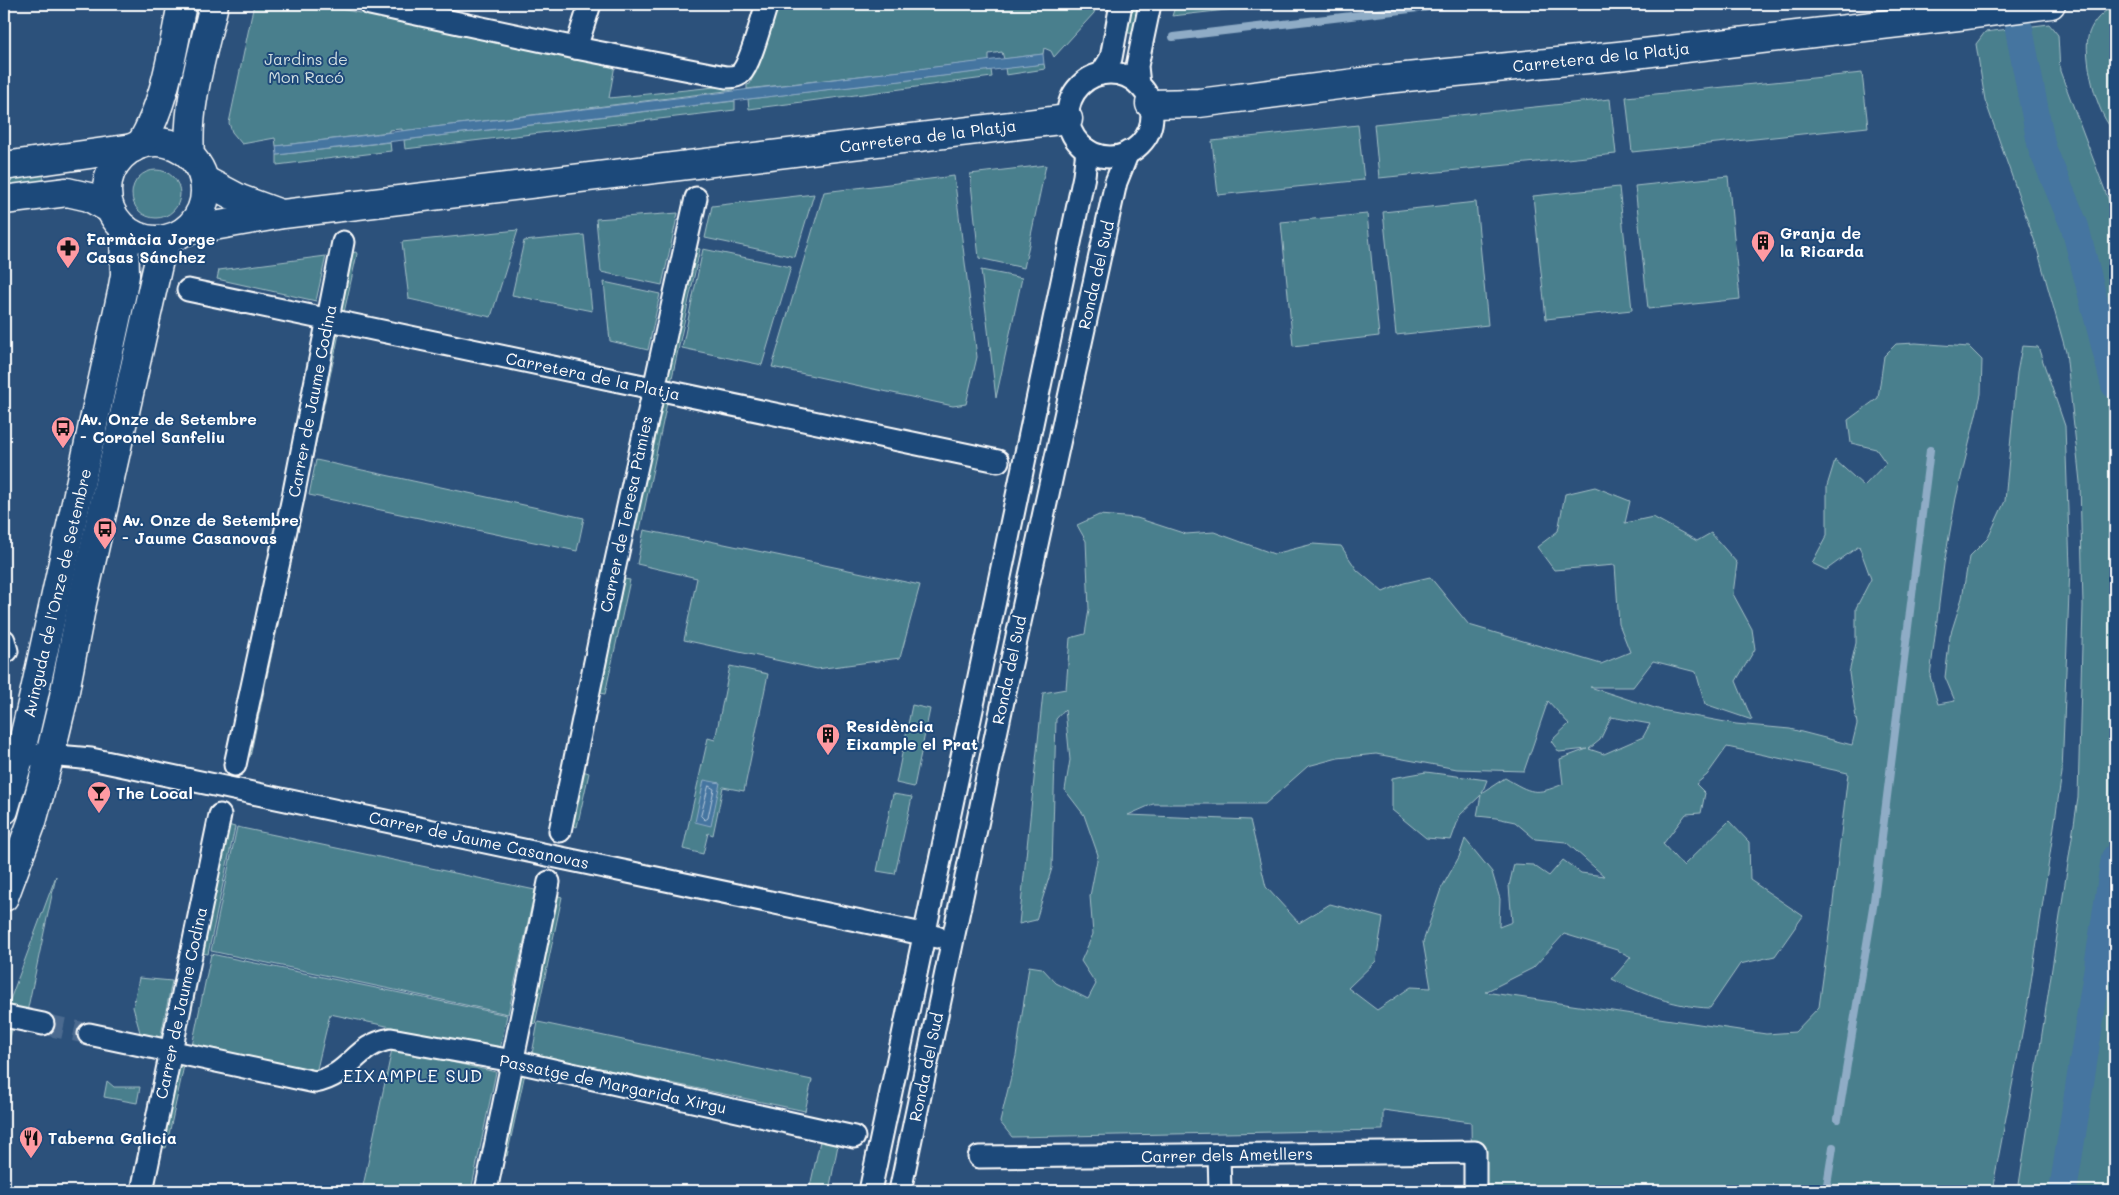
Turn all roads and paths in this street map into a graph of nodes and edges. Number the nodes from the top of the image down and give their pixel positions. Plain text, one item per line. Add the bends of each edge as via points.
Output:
1 (182, 4) edge
2 (214, 4) edge
3 (370, 4) edge
4 (590, 4) edge
5 (767, 4) edge
6 (1121, 4) edge
7 (1150, 4) edge
8 (2051, 4) edge
9 (403, 8) edge
10 (576, 48) junction
11 (1101, 74) junction
12 (1145, 94) junction
13 (1068, 119) junction
14 (137, 146) junction
15 (1087, 150) junction
16 (1128, 152) junction
17 (190, 155) junction
18 (4, 166) edge
19 (204, 180) junction
20 (696, 198) dead end
21 (4, 200) edge
22 (283, 214) junction
23 (117, 218) junction
24 (177, 236) junction
25 (343, 242) dead end
26 (188, 290) dead end
27 (328, 320) junction
28 (654, 389) junction
29 (998, 461) dead end
30 (50, 755) junction
31 (12, 756) edge
32 (235, 765) dead end
33 (4, 810) edge
34 (220, 815) dead end
35 (560, 831) dead end
36 (549, 882) dead end
37 (4, 897) edge
38 (924, 934) junction
39 (952, 941) junction
40 (4, 1016) edge
41 (43, 1024) tunnel mouth
42 (89, 1034) tunnel mouth
43 (170, 1052) junction
44 (513, 1061) junction
45 (854, 1137) dead end
46 (1219, 1156) junction
47 (979, 1157) dead end
48 (142, 1191) edge
49 (486, 1191) edge
50 (870, 1191) edge
51 (900, 1191) edge
52 (1220, 1191) edge
53 (1475, 1191) edge

1 - 14 street via 163,96 151,128
2 - 17 street via 190,115
3 - 9 street
4 - 10 street
5 - 10 street via 747,63 741,74 734,77
6 - 11 street via 1111,58
7 - 12 street via 1137,66
8 - 12 street, Carretera de la Platja via 1199,103
9 - 10 street
11 - 12 street via 1123,75
11 - 13 street via 1083,83 1073,94
12 - 16 street via 1152,117 1148,131 1141,142
13 - 15 street via 1075,136
13 - 22 street, Carretera de la Platja
14 - 17 street via 157,142 169,144
14 - 18 street
14 - 23 street via 118,162 108,180 107,194
15 - 16 street via 1107,156
15 - 38 street, Ronda del Sud via 1024,467
16 - 39 street, Ronda del Sud via 1114,191
17 - 19 street
19 - 22 street, Carretera de la Platja via 240,199
19 - 24 street via 206,193 197,220
20 - 28 street, Carrer de Teresa Pàmies
21 - 23 street via 67,192 89,197
22 - 24 street, Carretera de la Platja
23 - 24 street via 136,236 151,240
23 - 31 street, Avinguda de l'Onze de Setembre via 125,275 122,292
24 - 30 street, Avinguda de l'Onze de Setembre via 159,260
25 - 27 street, Carrer de Jaume Codina
26 - 27 street, Carretera de la Platja
27 - 28 street, Carretera de la Platja
27 - 32 street, Carrer de Jaume Codina
28 - 29 street, Carretera de la Platja
28 - 35 street, Carrer de Teresa Pàmies
30 - 31 street, Carrer de Jaume Casanovas
30 - 37 street, Avinguda de l'Onze de Setembre via 32,822
30 - 38 street, Carrer de Jaume Casanovas via 102,762
31 - 33 street, Avinguda de l'Onze de Setembre
34 - 43 street, Carrer de Jaume Codina
36 - 44 street
38 - 39 street, Carrer de Jaume Casanovas
38 - 50 street, Ronda del Sud
39 - 51 street, Ronda del Sud
40 - 41 street
42 - 43 street, Passatge de Margarida Xirgu
43 - 44 street, Passatge de Margarida Xirgu via 315,1082 341,1072 363,1049 377,1041 391,1039
43 - 48 street, Carrer de Jaume Codina
44 - 45 street, Passatge de Margarida Xirgu
44 - 49 street
46 - 47 street, Carrer dels Ametllers
46 - 52 street
46 - 53 street, Carrer dels Ametllers via 1475,1152

